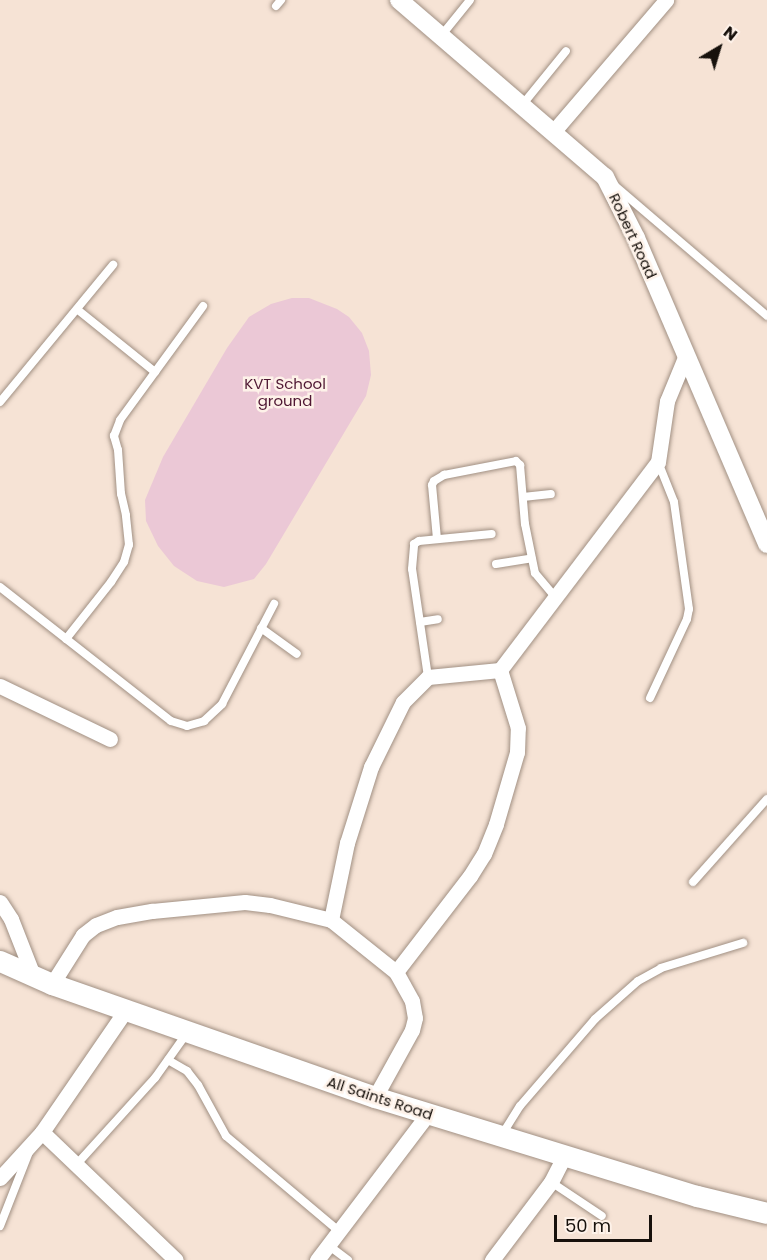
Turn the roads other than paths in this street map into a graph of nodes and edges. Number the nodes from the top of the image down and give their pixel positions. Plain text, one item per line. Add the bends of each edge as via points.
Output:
1 (399, 0) edge
2 (470, 0) edge
3 (666, 0) edge
4 (441, 36) junction
5 (566, 51) dead end
6 (522, 106) junction
7 (553, 132) junction
8 (605, 177) junction
9 (113, 265) dead end
10 (203, 306) dead end
11 (78, 310) junction
12 (767, 315) edge
13 (686, 355) junction
14 (155, 372) junction
15 (0, 402) edge
16 (658, 462) junction
17 (551, 494) dead end
18 (523, 497) junction
19 (492, 534) dead end
20 (437, 539) junction
21 (767, 544) edge
22 (532, 558) junction
23 (496, 564) dead end
24 (0, 587) edge
25 (554, 596) junction
26 (274, 604) dead end
27 (438, 619) dead end
28 (420, 622) junction
29 (261, 628) junction
30 (66, 639) junction
31 (297, 654) dead end
32 (500, 670) junction
33 (428, 677) junction
34 (0, 686) edge
35 (650, 698) dead end
36 (110, 739) dead end
37 (767, 799) edge
38 (693, 882) dead end
39 (0, 902) edge
40 (332, 920) junction
41 (743, 943) dead end
42 (0, 961) edge
43 (396, 972) junction
44 (42, 979) junction
45 (126, 1010) junction
46 (188, 1031) junction
47 (168, 1060) junction
48 (375, 1097) junction
49 (428, 1114) junction
50 (42, 1132) junction
51 (500, 1137) junction
52 (32, 1145) junction
53 (564, 1157) junction
54 (76, 1165) junction
55 (0, 1178) edge
56 (551, 1182) junction
57 (767, 1213) edge
58 (602, 1216) dead end
59 (0, 1226) edge
60 (339, 1231) junction
61 (328, 1245) junction
62 (176, 1260) edge
63 (318, 1260) edge
64 (348, 1260) edge
65 (492, 1260) edge

1 - 4 street, Robert Road
2 - 4 lane
3 - 7 street
4 - 6 street, Robert Road
5 - 6 lane
6 - 7 street, Robert Road
7 - 8 street, Robert Road
8 - 12 lane
8 - 13 street, Robert Road
9 - 11 lane
10 - 14 lane
11 - 14 lane
11 - 15 lane
13 - 16 street via 667,400
13 - 21 street, Robert Road
14 - 30 lane via 120,420 114,436 129,545 124,562
16 - 25 street
16 - 35 lane via 675,502 689,609
17 - 18 lane
18 - 20 lane via 520,465 513,461 438,477 432,485
18 - 22 lane
19 - 20 lane
20 - 28 lane via 419,540 411,552
22 - 23 lane
22 - 25 lane via 539,581
24 - 30 lane
25 - 32 street
26 - 29 lane
27 - 28 lane
28 - 33 lane
29 - 30 lane via 222,704 204,721 187,726 171,721
29 - 31 lane
32 - 33 street
32 - 43 street via 518,728 518,752 496,824 470,876
33 - 40 street via 404,702 371,767 347,843
34 - 36 street
37 - 38 lane
39 - 44 street
40 - 43 street
40 - 44 street via 270,904 245,902 117,917 83,935
41 - 51 lane via 660,968 638,981 596,1019 520,1106
42 - 44 main road, All Saints Road
43 - 48 street via 412,1001 415,1018 403,1050
44 - 45 main road, All Saints Road
45 - 46 main road, All Saints Road
45 - 50 street
46 - 47 lane
46 - 48 main road, All Saints Road
47 - 54 lane
47 - 60 lane via 187,1071 198,1085 226,1136
48 - 49 main road, All Saints Road
49 - 51 main road, All Saints Road
49 - 60 street
50 - 52 street
50 - 54 street
51 - 53 main road, All Saints Road
52 - 55 street
52 - 59 lane
53 - 56 street
53 - 57 main road, All Saints Road
54 - 62 street
56 - 58 lane
56 - 65 street
60 - 61 street
61 - 63 street
61 - 64 lane

